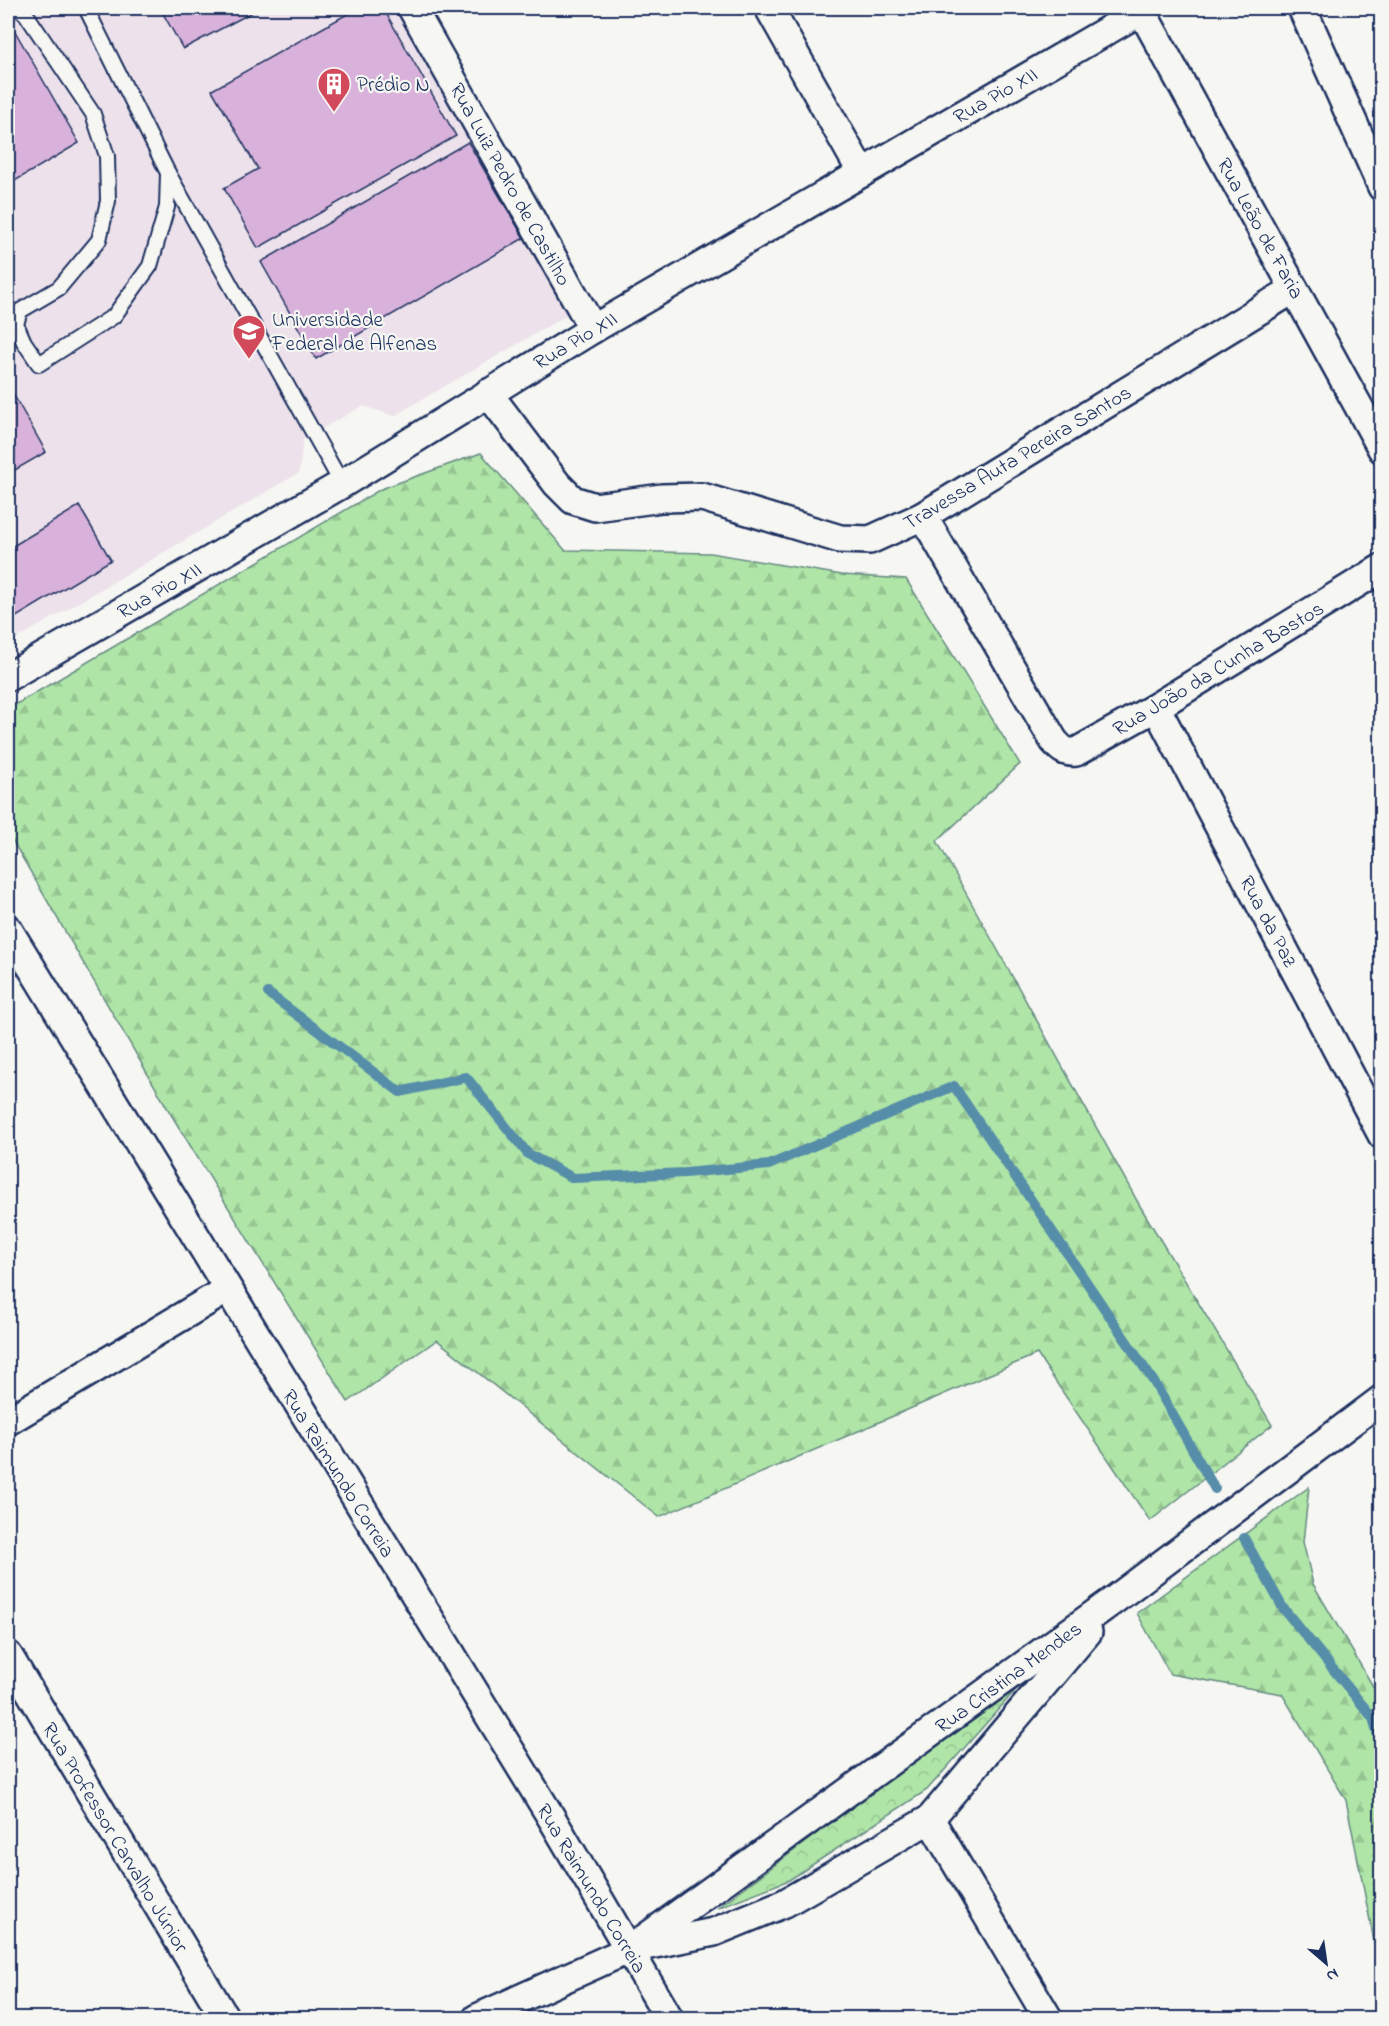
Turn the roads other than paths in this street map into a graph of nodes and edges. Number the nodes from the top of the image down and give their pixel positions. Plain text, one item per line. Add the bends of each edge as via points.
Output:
1 (18, 8) edge
2 (86, 8) edge
3 (412, 8) edge
4 (769, 8) edge
5 (1142, 8) edge
6 (1302, 8) edge
7 (168, 173) junction
8 (861, 173) junction
9 (1382, 187) edge
10 (1294, 289) junction
11 (593, 330) junction
12 (488, 393) junction
13 (1382, 449) edge
14 (342, 484) junction
15 (923, 516) junction
16 (1382, 568) edge
17 (8, 677) edge
18 (1156, 707) junction
19 (8, 929) edge
20 (1382, 1135) edge
21 (226, 1290) junction
22 (1382, 1399) edge
23 (8, 1421) edge
24 (1114, 1600) junction
25 (8, 1655) edge
26 (930, 1819) junction
27 (630, 1948) junction
28 (225, 2019) edge
29 (477, 2019) edge
30 (669, 2019) edge
31 (1048, 2019) edge

1 - 7 lane via 26,14 93,114 107,156 108,201 99,240 59,288 20,311 16,324 39,364 114,316 150,266 167,207
2 - 7 lane
3 - 11 street, Rua Luiz Pedro de Castilho
4 - 8 street
5 - 8 street, Rua Pio XII
5 - 10 street, Rua Leão de Faria
6 - 9 street
7 - 14 lane
8 - 11 street, Rua Pio XII
10 - 13 street, Rua Leão de Faria
10 - 15 street, Travessa Auta Pereira Santos
11 - 12 street, Rua Pio XII
12 - 14 street, Rua Pio XII
12 - 15 street, Travessa Auta Pereira Santos via 557,484 573,500 595,507 702,497 840,539 870,540
14 - 17 street, Rua Pio XII
15 - 18 street, Rua João da Cunha Bastos via 1054,741 1063,750 1076,752
16 - 18 street, Rua João da Cunha Bastos
18 - 20 street, Rua da Paz
19 - 21 street, Rua Raimundo Correia
21 - 23 street
21 - 27 street, Rua Raimundo Correia
22 - 24 street, Rua Cristina Mendes
24 - 26 street
24 - 27 street, Rua Cristina Mendes
25 - 28 street, Rua Professor Carvalho Júnior
26 - 27 street via 785,1903 714,1932
26 - 31 street
27 - 29 street
27 - 30 street, Rua Raimundo Correia

